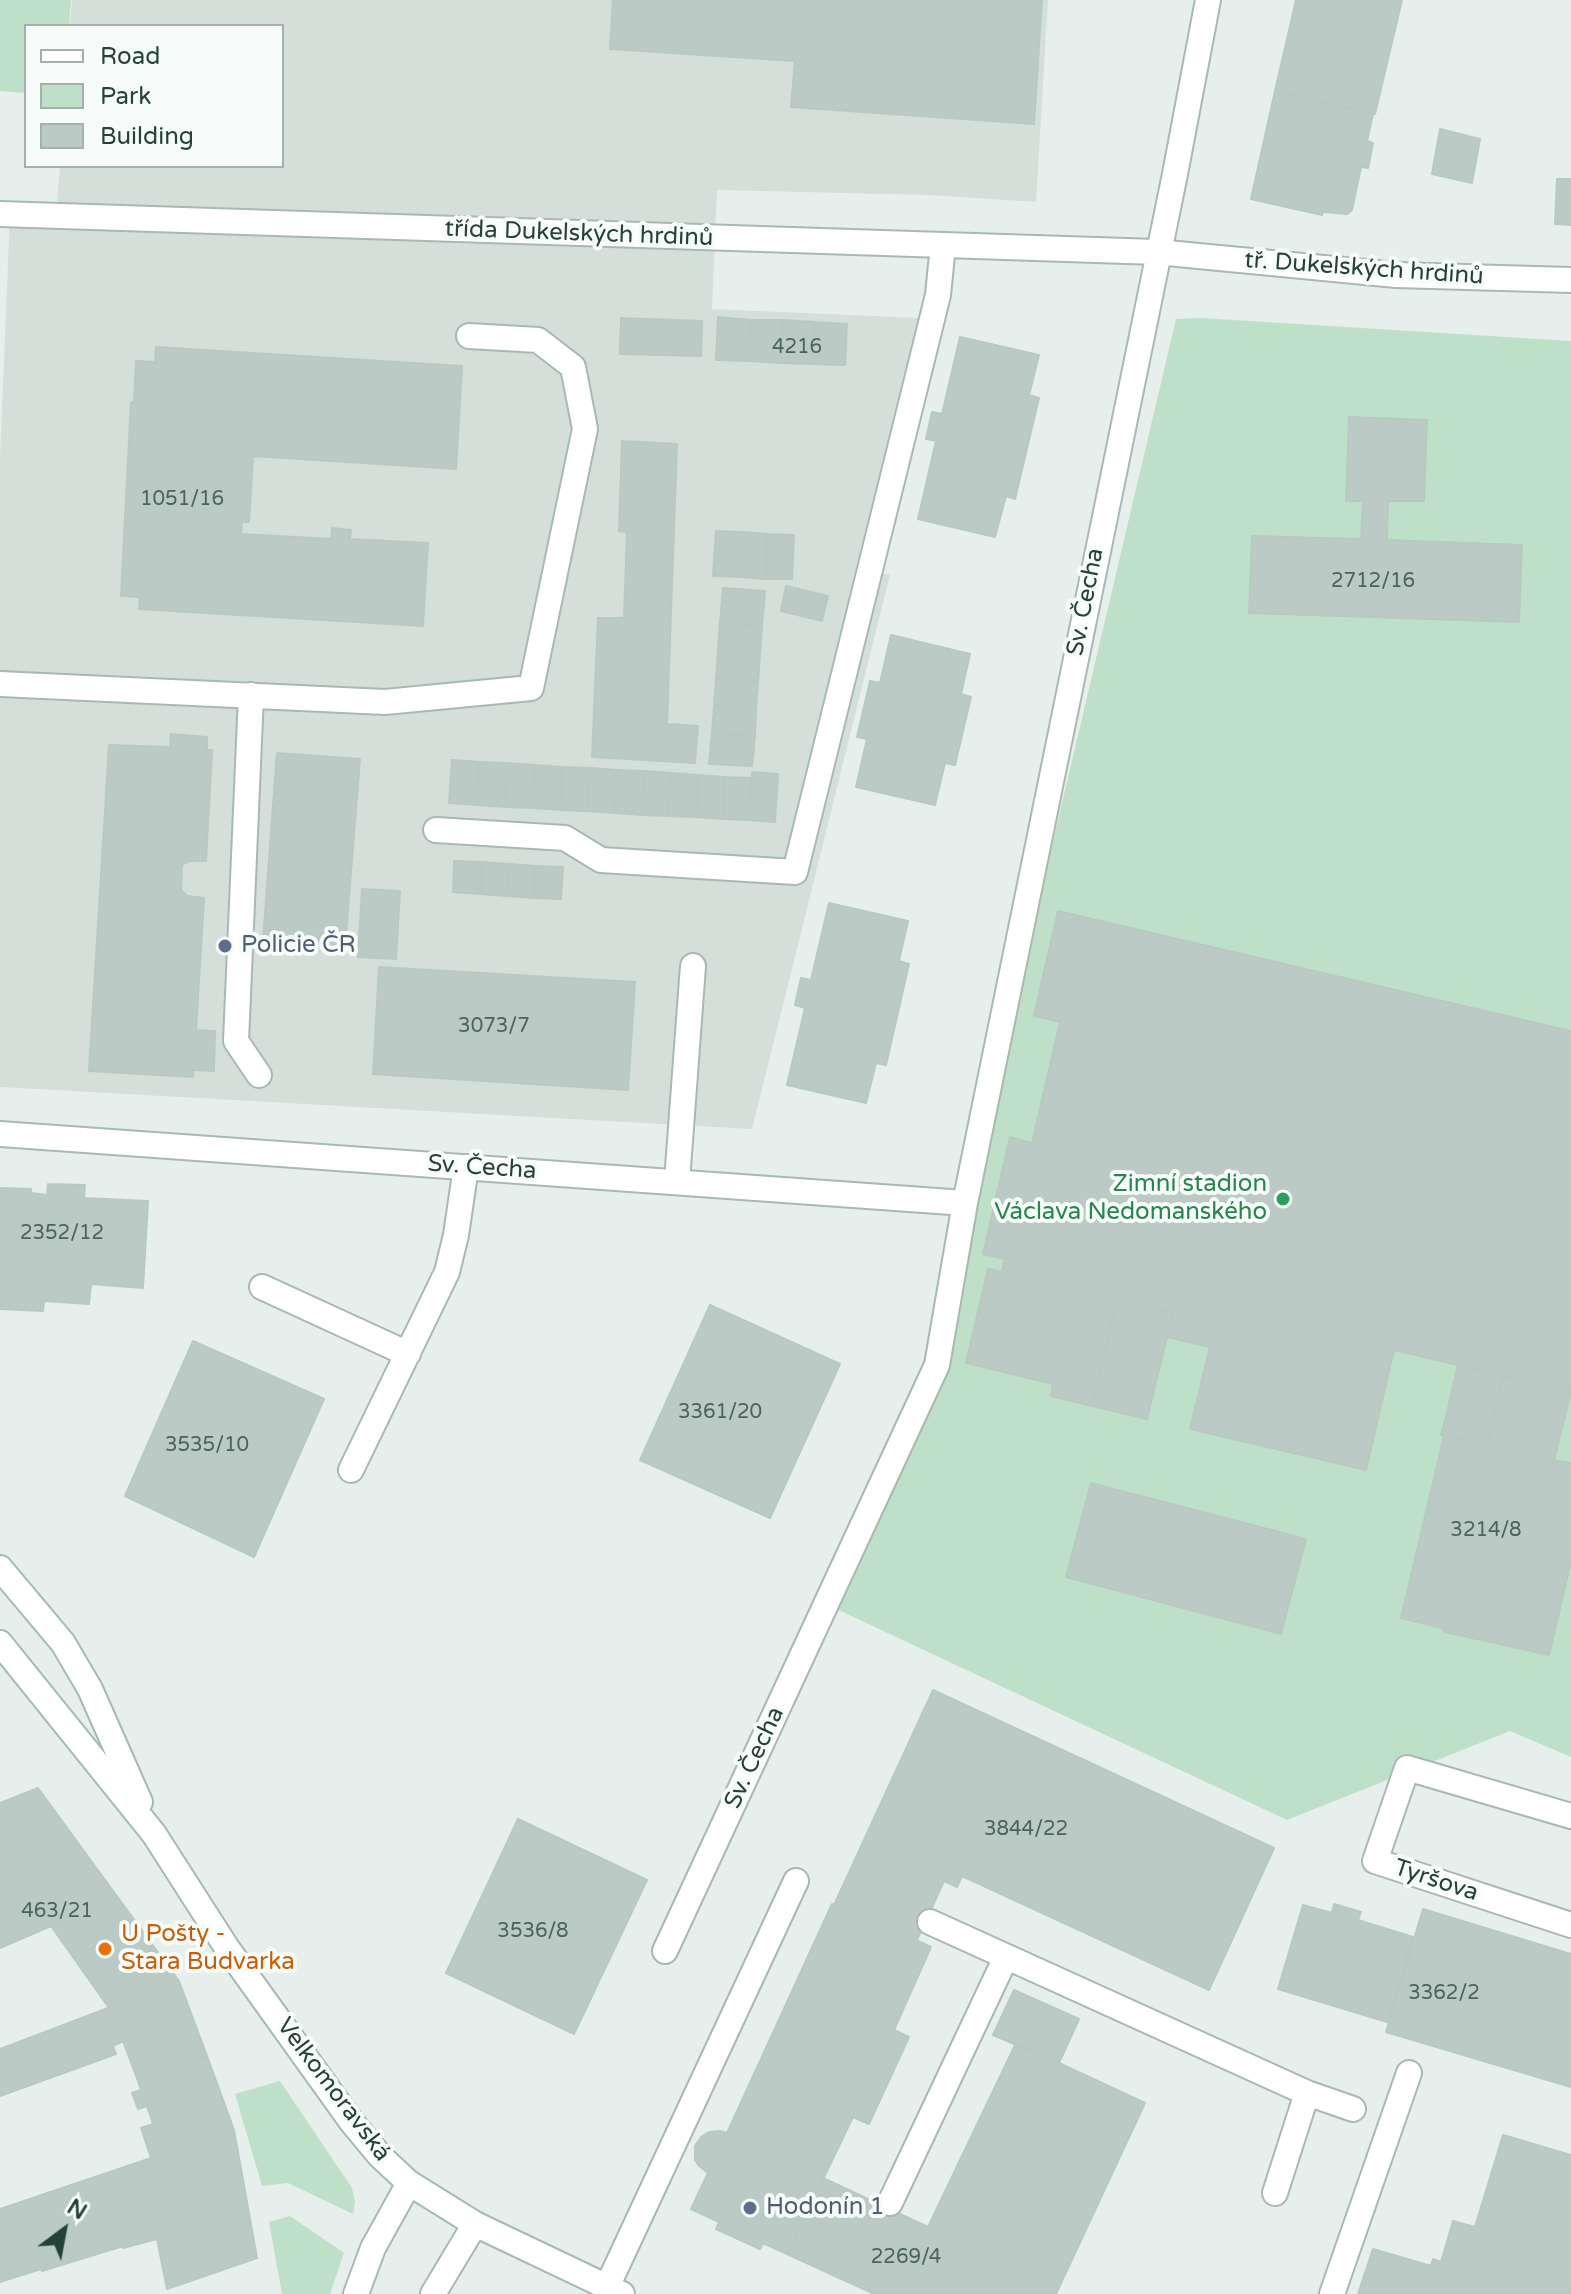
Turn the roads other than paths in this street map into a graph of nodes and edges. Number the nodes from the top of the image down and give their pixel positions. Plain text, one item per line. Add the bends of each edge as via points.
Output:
1 (1208, 0) edge
2 (0, 214) edge
3 (943, 245) junction
4 (1157, 252) junction
5 (1571, 280) edge
6 (469, 336) dead end
7 (0, 684) edge
8 (251, 695) junction
9 (436, 830) dead end
10 (693, 966) dead end
11 (259, 1075) dead end
12 (0, 1134) edge
13 (466, 1167) junction
14 (677, 1181) junction
15 (965, 1203) junction
16 (262, 1287) dead end
17 (408, 1354) junction
18 (351, 1470) dead end
19 (0, 1568) edge
20 (0, 1643) edge
21 (1571, 1816) edge
22 (154, 1834) junction
23 (796, 1881) dead end
24 (930, 1922) dead end
25 (1571, 1925) edge
26 (665, 1951) dead end
27 (1006, 1957) junction
28 (1409, 2073) dead end
29 (1307, 2093) junction
30 (1353, 2109) dead end
31 (409, 2183) junction
32 (1275, 2193) dead end
33 (890, 2203) dead end
34 (475, 2224) junction
35 (615, 2291) edge
36 (356, 2294) edge
37 (433, 2294) edge
38 (1332, 2294) edge

1 - 4 street, Sv. Čecha
2 - 3 street, třída Dukelských hrdinů
3 - 4 street, třída Dukelských hrdinů
3 - 9 street via 938,295 795,872 601,860 565,838
4 - 5 street, tř. Dukelských hrdinů via 1396,275
4 - 15 street, Sv. Čecha
6 - 8 street via 538,340 573,367 585,429 531,688 385,702
7 - 8 street
8 - 11 street via 236,1041
10 - 14 street
12 - 13 street, Sv. Čecha
13 - 14 street, Sv. Čecha
13 - 17 street via 447,1272
14 - 15 street, Sv. Čecha
15 - 26 street, Sv. Čecha via 937,1365
16 - 17 street
17 - 18 street
19 - 22 street, Velkomoravská via 63,1643 90,1689
20 - 22 street, Velkomoravská
21 - 25 street, Tyršova via 1407,1768 1375,1861
22 - 31 street, Velkomoravská via 227,1948 351,2121
23 - 35 street
24 - 27 street
27 - 29 street
27 - 33 street
28 - 38 street
29 - 30 street
29 - 32 street
31 - 34 street, Velkomoravská
31 - 36 street via 373,2248
34 - 35 street, Velkomoravská
34 - 37 street

